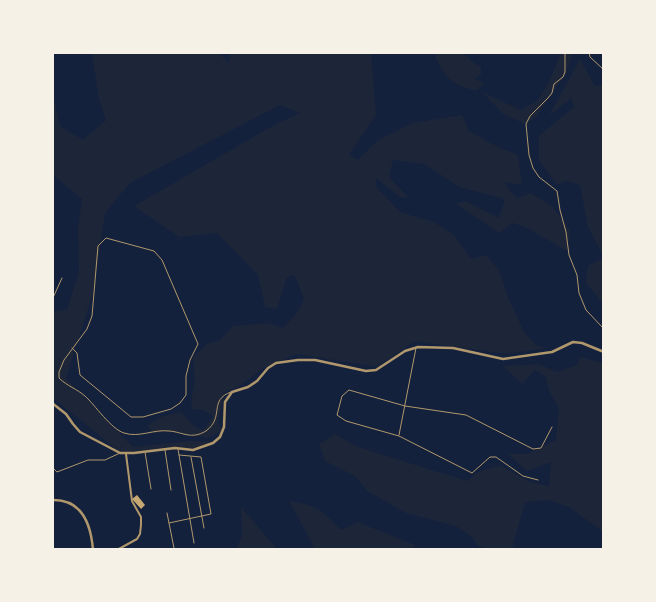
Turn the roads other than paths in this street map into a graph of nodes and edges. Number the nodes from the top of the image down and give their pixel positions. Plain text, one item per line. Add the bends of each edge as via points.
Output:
1 (566, 52) edge
2 (589, 52) edge
3 (604, 70) edge
4 (62, 278) dead end
5 (52, 300) edge
6 (604, 329) edge
7 (72, 348) junction
8 (416, 348) junction
9 (604, 352) edge
10 (232, 392) junction
11 (52, 403) edge
12 (405, 406) junction
13 (552, 427) dead end
14 (399, 436) junction
15 (178, 448) junction
16 (165, 449) junction
17 (145, 452) junction
18 (120, 453) junction
19 (126, 454) junction
20 (179, 455) junction
21 (191, 456) junction
22 (52, 467) edge
23 (538, 480) dead end
24 (151, 489) dead end
25 (171, 490) dead end
26 (52, 500) edge
27 (167, 513) dead end
28 (202, 516) junction
29 (190, 518) junction
30 (169, 523) junction
31 (204, 528) dead end
32 (194, 543) dead end
33 (174, 548) edge
34 (92, 550) edge
35 (117, 550) edge

1 - 6 lane via 566,72 527,120 527,141 533,168 557,191 579,293 586,310
2 - 3 lane
4 - 5 lane
7 - 7 lane via 87,330 92,316 98,246 106,238 154,250 162,260 198,344 186,376 186,396 171,409 143,417 131,416 80,375 77,352
7 - 10 lane via 59,372 60,378 85,396 122,433 139,435 159,430 192,435 204,432 212,426 219,399
8 - 9 street via 453,348 510,358 552,352 578,342
8 - 10 street via 405,351 381,368 366,372 315,360 276,363 248,387
8 - 12 lane
10 - 15 street via 225,402 224,427 217,440 192,450
11 - 18 street via 80,432
12 - 13 lane via 466,414 533,449 541,448
12 - 14 lane
12 - 14 lane via 349,390 342,396 337,415 346,421
14 - 23 lane via 472,473 490,457 496,457 528,479
15 - 16 street
15 - 20 lane
16 - 17 street
16 - 25 lane
17 - 19 street
17 - 24 lane
18 - 19 street
18 - 22 lane via 105,460 88,460 57,472
19 - 35 street via 132,501 141,517 141,525 137,539
20 - 21 lane
20 - 29 lane
21 - 28 lane
21 - 28 lane via 201,457 211,514
26 - 34 street via 62,500 81,513 90,529
27 - 30 lane
28 - 29 lane
28 - 31 lane
29 - 30 lane
29 - 32 lane
30 - 33 lane

